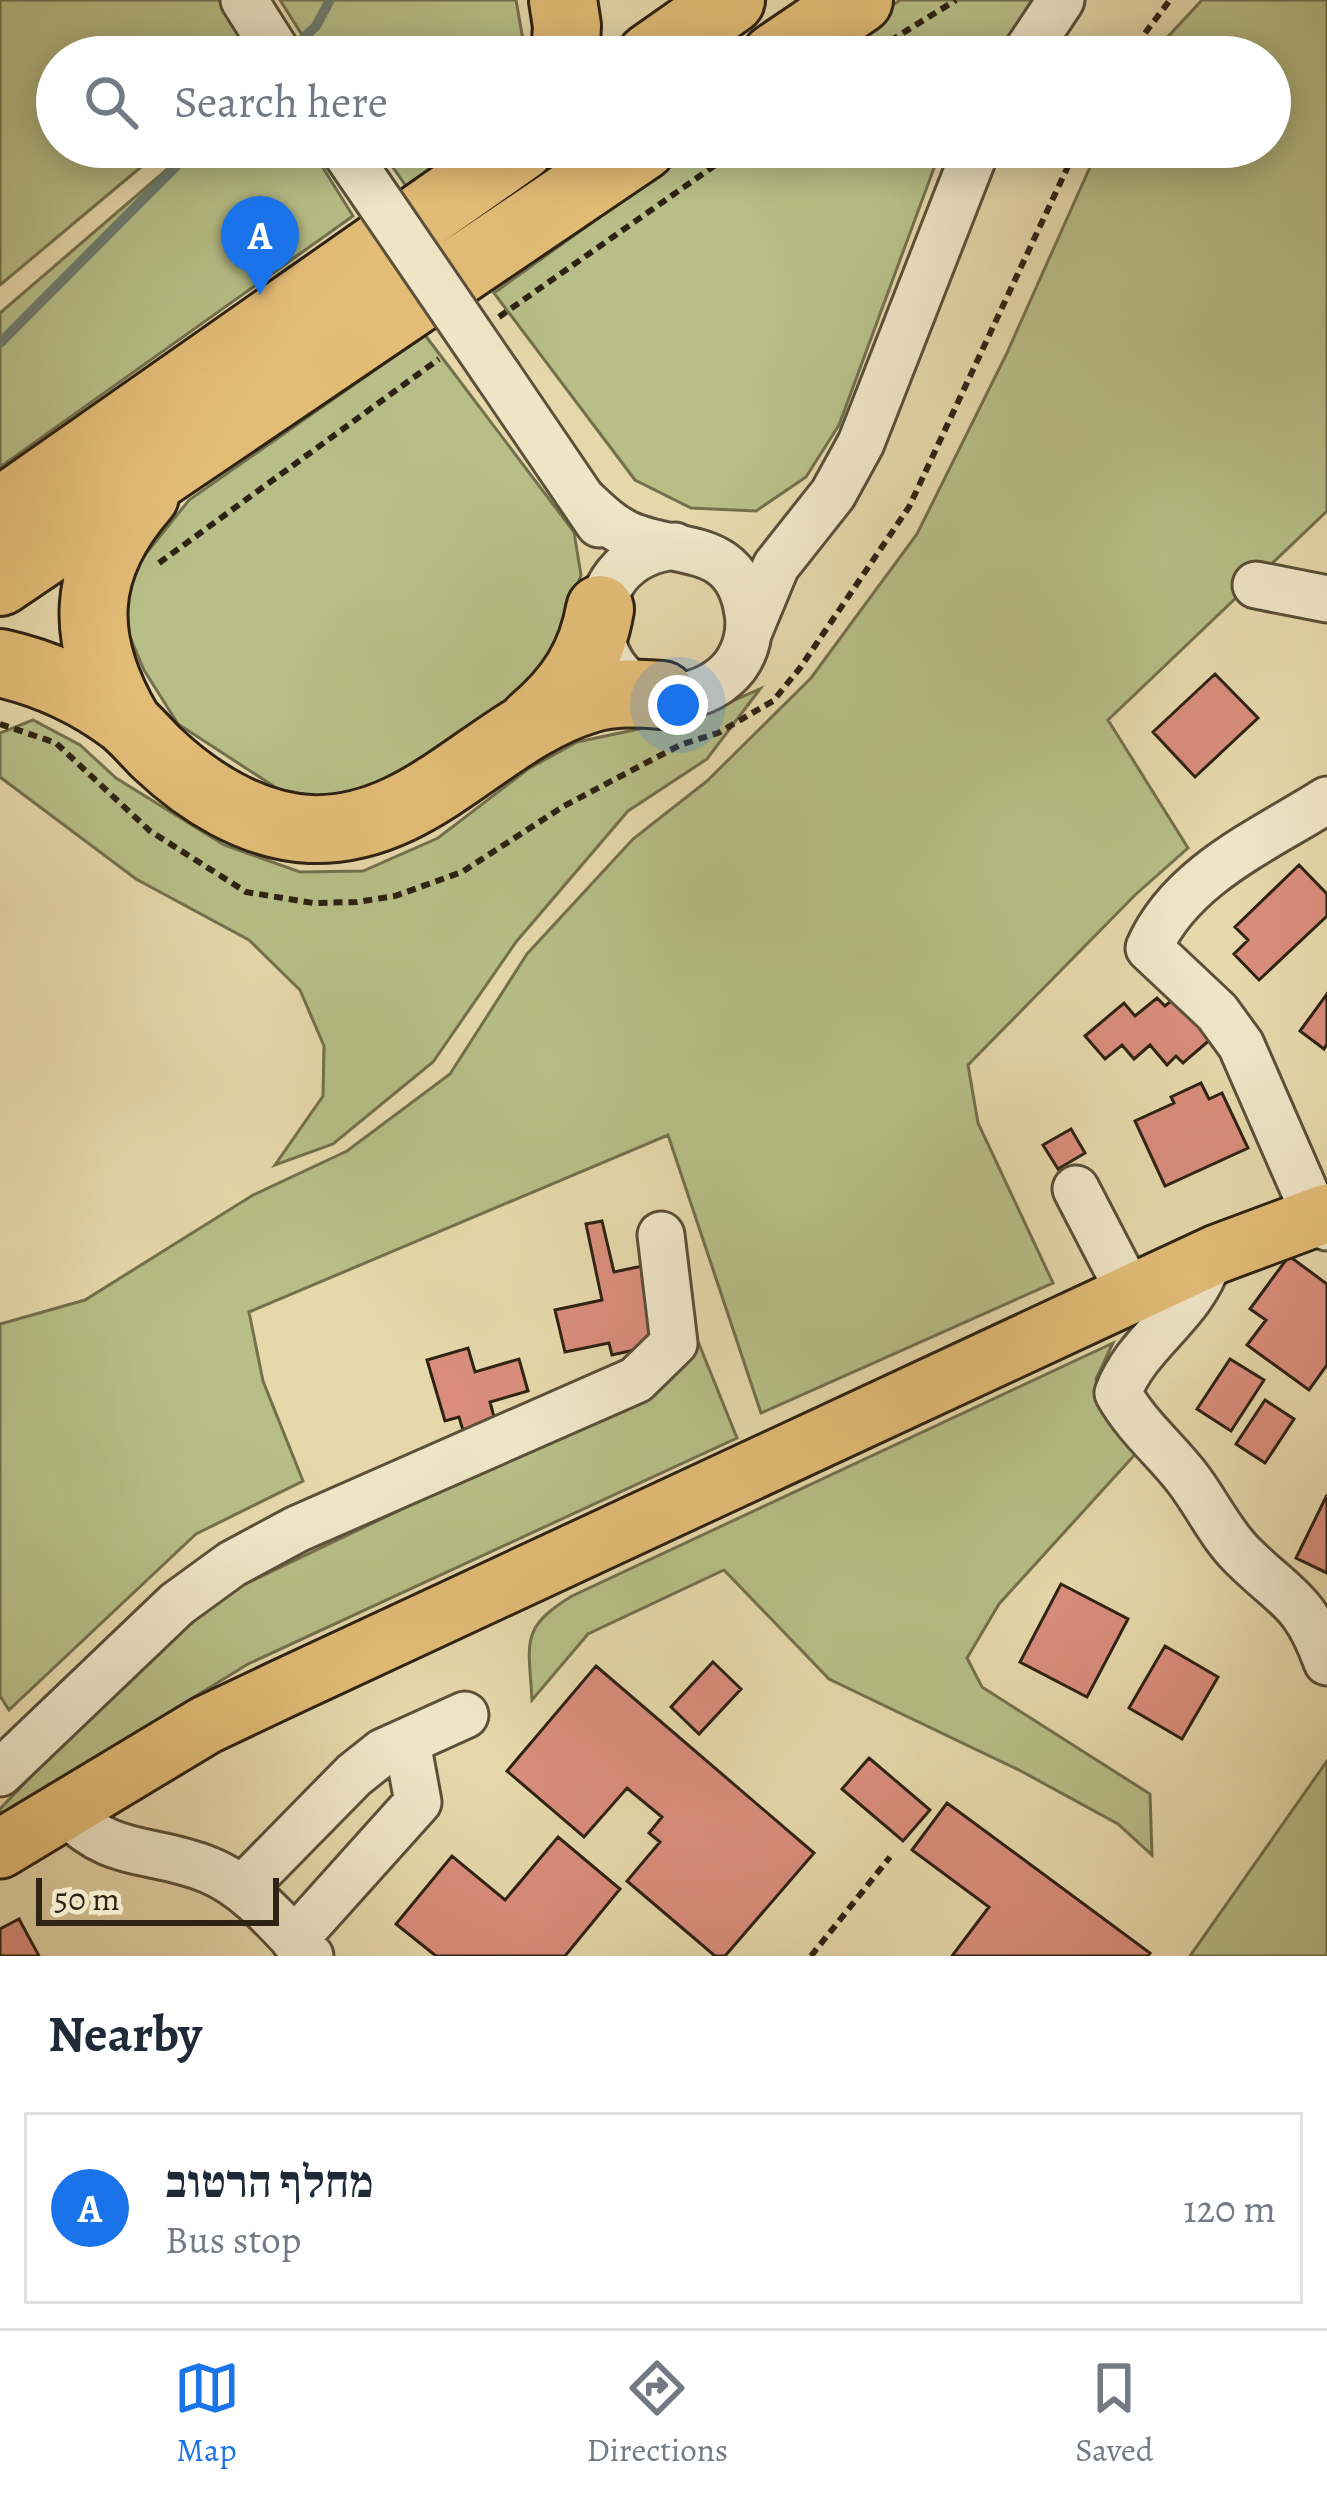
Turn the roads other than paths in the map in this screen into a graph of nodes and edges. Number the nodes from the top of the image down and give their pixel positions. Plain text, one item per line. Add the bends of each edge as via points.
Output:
1 (563, 0) edge
2 (731, 0) edge
3 (1061, 0) edge
4 (871, 24) edge
5 (566, 36) edge
6 (680, 36) edge
7 (836, 36) edge
8 (1037, 36) edge
9 (355, 168) edge
10 (490, 168) edge
11 (611, 168) edge
12 (969, 168) edge
13 (184, 457) junction
14 (584, 500) junction
15 (0, 512) edge
16 (805, 530) junction
17 (686, 548) junction
18 (0, 582) edge
19 (1256, 585) dead end
20 (1327, 599) edge
21 (602, 603) junction
22 (748, 634) junction
23 (0, 663) edge
24 (662, 695) junction
25 (128, 723) junction
26 (514, 737) junction
27 (1327, 800) edge
28 (1076, 1189) dead end
29 (1323, 1219) edge
30 (661, 1235) dead end
31 (1209, 1258) junction
32 (1131, 1295) junction
33 (1327, 1662) edge
34 (465, 1715) dead end
35 (407, 1742) junction
36 (0, 1773) edge
37 (63, 1809) junction
38 (0, 1850) edge
39 (242, 1889) junction
40 (302, 1948) edge

1 - 5 highway
2 - 6 highway
3 - 8 street
4 - 7 highway
9 - 14 street, bridge
10 - 15 highway
11 - 13 highway
12 - 16 street via 861,443
13 - 18 highway
13 - 25 highway via 116,535 99,573 92,612 100,667
14 - 17 street via 626,534
14 - 21 street via 607,552
16 - 17 street via 763,551
16 - 22 street via 771,575
17 - 21 street via 631,560
17 - 22 street via 720,562 736,579
19 - 20 street
21 - 24 street via 602,643 612,664 628,681
21 - 26 highway via 578,672
22 - 24 street via 717,683
23 - 25 highway via 63,684
24 - 26 highway via 590,699
25 - 26 highway via 217,799 278,825 310,829 408,807
27 - 29 street via 1205,878 1158,927 1149,948 1241,1045
28 - 32 street
29 - 31 main road
30 - 36 street via 674,1342 656,1365 232,1564 177,1604
31 - 32 main road
31 - 33 street via 1202,1284 1118,1393 1239,1552 1311,1620
32 - 37 main road via 206,1725
34 - 35 street
35 - 39 street via 354,1775
35 - 40 street via 418,1802
37 - 38 main road
37 - 39 street via 109,1845 213,1871
39 - 40 street

